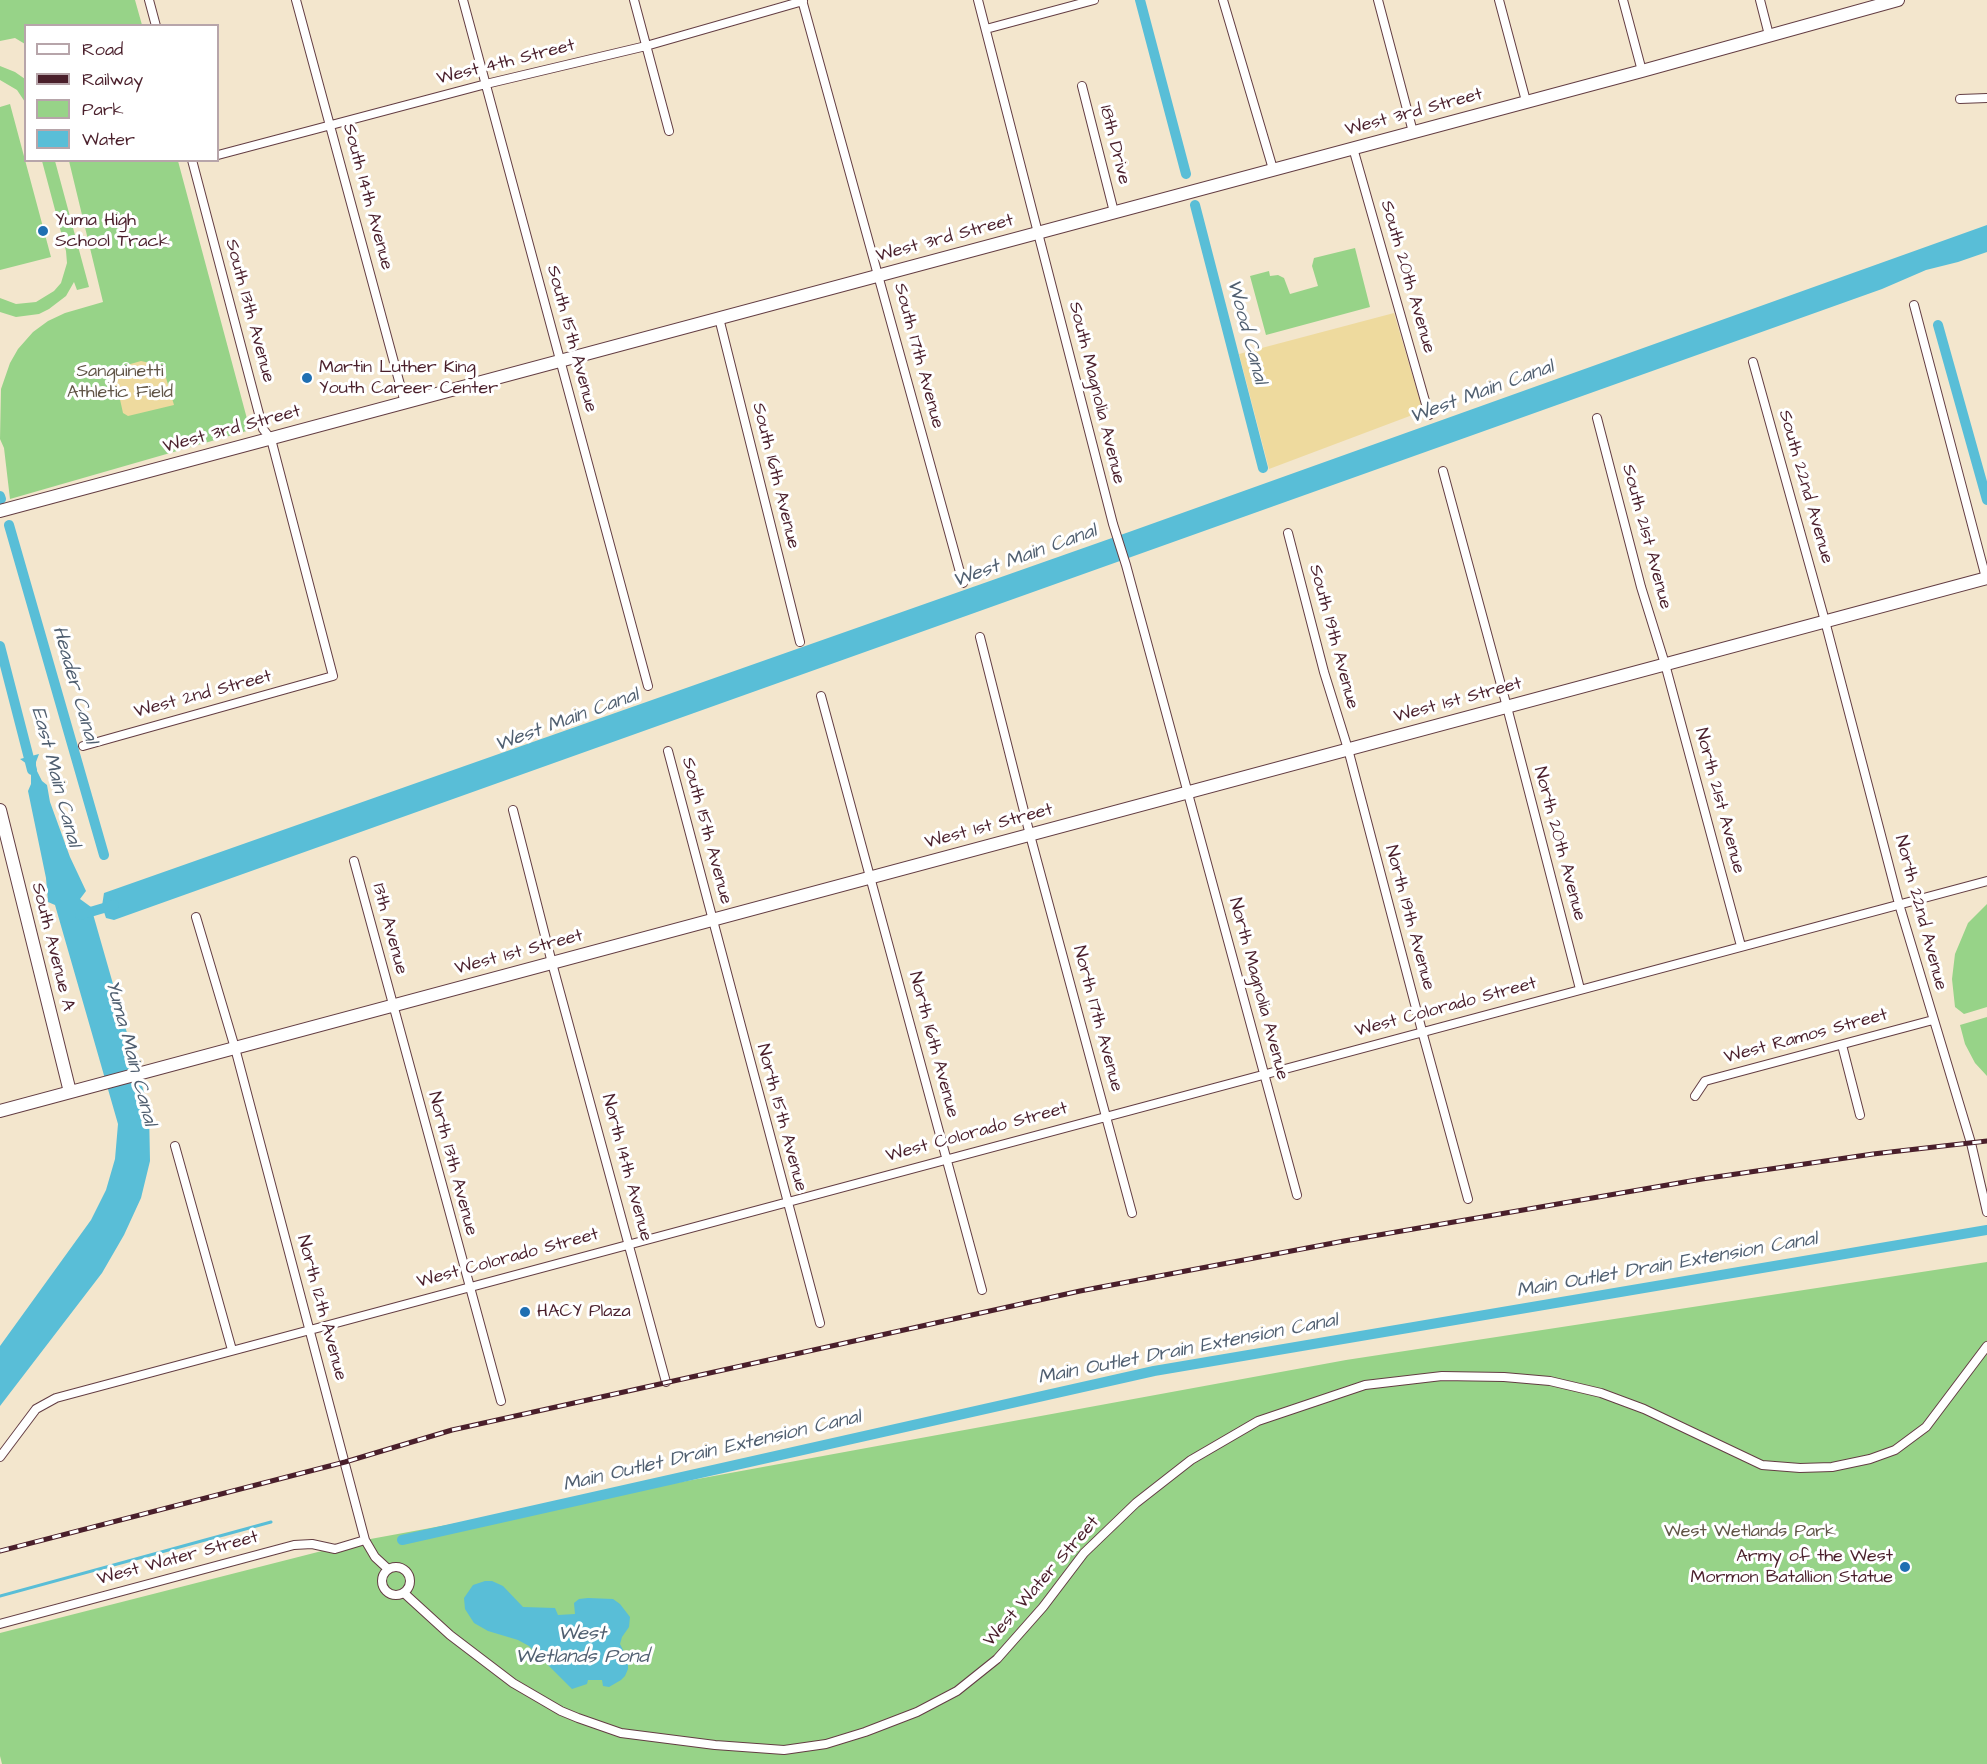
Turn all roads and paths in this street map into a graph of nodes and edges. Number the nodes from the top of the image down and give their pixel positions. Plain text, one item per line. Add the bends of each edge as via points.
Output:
1 (149, 0) edge
2 (296, 0) edge
3 (463, 0) edge
4 (634, 0) edge
5 (978, 0) edge
6 (1094, 0) edge
7 (1223, 0) edge
8 (1378, 0) edge
9 (1498, 0) edge
10 (1623, 0) edge
11 (1760, 0) edge
12 (1896, 0) edge
13 (803, 1) edge
14 (155, 24) edge
15 (986, 29) junction
16 (1769, 35) junction
17 (646, 46) junction
18 (1642, 71) junction
19 (486, 84) junction
20 (1082, 86) dead end
21 (1987, 98) edge
22 (1960, 99) dead end
23 (1526, 101) junction
24 (331, 124) junction
25 (669, 130) dead end
26 (1413, 132) junction
27 (1353, 148) junction
28 (219, 155) edge
29 (194, 162) edge
30 (1273, 169) junction
31 (1114, 212) junction
32 (1038, 232) junction
33 (879, 275) junction
34 (1914, 305) dead end
35 (719, 318) junction
36 (560, 361) junction
37 (1753, 362) dead end
38 (405, 403) junction
39 (1429, 415) dead end
40 (1597, 418) dead end
41 (271, 439) junction
42 (1443, 471) dead end
43 (0, 511) edge
44 (1288, 533) dead end
45 (1987, 578) edge
46 (963, 583) dead end
47 (1825, 621) junction
48 (980, 637) dead end
49 (800, 642) dead end
50 (1665, 664) junction
51 (333, 676) joint
52 (648, 686) dead end
53 (821, 696) dead end
54 (1507, 707) junction
55 (83, 746) dead end
56 (1348, 749) junction
57 (668, 751) dead end
58 (1188, 792) junction
59 (0, 810) edge
60 (513, 810) dead end
61 (1030, 835) junction
62 (354, 861) dead end
63 (872, 877) junction
64 (1987, 881) edge
65 (1899, 904) junction
66 (196, 917) dead end
67 (712, 920) junction
68 (1741, 945) junction
69 (552, 963) junction
70 (1580, 989) junction
71 (392, 1006) junction
72 (1933, 1020) junction
73 (1422, 1031) junction
74 (1842, 1045) junction
75 (235, 1048) junction
76 (1264, 1074) junction
77 (70, 1092) junction
78 (1695, 1096) dead end
79 (0, 1111) edge
80 (1860, 1115) dead end
81 (1106, 1116) junction
82 (175, 1146) dead end
83 (946, 1159) junction
84 (1297, 1195) dead end
85 (1468, 1199) dead end
86 (786, 1202) junction
87 (1987, 1212) edge
88 (1132, 1213) dead end
89 (629, 1244) junction
90 (468, 1287) junction
91 (982, 1290) dead end
92 (820, 1323) dead end
93 (310, 1329) junction
94 (1987, 1346) edge
95 (232, 1350) junction
96 (666, 1382) dead end
97 (501, 1401) dead end
98 (0, 1457) edge
99 (365, 1540) junction
100 (388, 1569) junction
101 (404, 1593) junction
102 (0, 1624) edge

1 - 14 street
2 - 24 street, South 14th Avenue
3 - 19 street, South 15th Avenue
4 - 17 street
5 - 15 street, South Magnolia Avenue
6 - 15 street
7 - 30 street
8 - 26 street
9 - 23 street
10 - 18 street
11 - 16 street
12 - 16 main road, West 3rd Street
13 - 17 street, West 4th Street
13 - 33 street, South 17th Avenue
15 - 32 street, South Magnolia Avenue
16 - 18 main road, West 3rd Street
17 - 19 street, West 4th Street
17 - 25 street
18 - 23 main road, West 3rd Street
19 - 24 street, West 4th Street
19 - 36 street, South 15th Avenue
20 - 31 street, 18th Drive
21 - 22 street
23 - 26 main road, West 3rd Street
24 - 28 street, West 4th Street
24 - 38 street, South 14th Avenue
26 - 27 main road, West 3rd Street
27 - 30 main road, West 3rd Street
27 - 39 street, South 20th Avenue
29 - 41 street, South 13th Avenue via 263,429
30 - 31 main road, West 3rd Street
31 - 32 main road, West 3rd Street
32 - 33 main road, West 3rd Street
32 - 58 street, South Magnolia Avenue via 1116,535
33 - 35 main road, West 3rd Street
33 - 46 street, South 17th Avenue
34 - 45 street
35 - 36 main road, West 3rd Street
35 - 49 street, South 16th Avenue
36 - 38 main road, West 3rd Street
36 - 52 street, South 15th Avenue
37 - 47 street, South 22nd Avenue
38 - 41 main road, West 3rd Street
40 - 50 street, South 21st Avenue
41 - 43 main road, West 3rd Street
41 - 51 street, South 13th Avenue
42 - 54 street
44 - 56 street, South 19th Avenue
45 - 47 main road, West 1st Street
47 - 50 main road, West 1st Street
47 - 65 street, North 22nd Avenue
48 - 61 street
50 - 54 main road, West 1st Street
50 - 68 street, North 21st Avenue
51 - 55 street, West 2nd Street
53 - 63 street
54 - 56 main road, West 1st Street
54 - 70 street, North 20th Avenue
56 - 58 main road, West 1st Street
56 - 73 street, North 19th Avenue
57 - 67 street, South 15th Avenue
58 - 61 main road, West 1st Street
58 - 76 street, North Magnolia Avenue
59 - 77 main road, South Avenue A
60 - 69 street
61 - 63 main road, West 1st Street
61 - 81 street, North 17th Avenue
62 - 71 street, 13th Avenue
63 - 67 main road, West 1st Street
63 - 83 street, North 16th Avenue
64 - 65 street, West Colorado Street
65 - 68 street, West Colorado Street
65 - 72 street, North 22nd Avenue
66 - 75 street, North 12th Avenue
67 - 69 main road, West 1st Street
67 - 86 street, North 15th Avenue
68 - 70 street, West Colorado Street
69 - 71 main road, West 1st Street
69 - 89 street, North 14th Avenue
70 - 73 street, West Colorado Street
71 - 75 main road, West 1st Street
71 - 90 street, North 13th Avenue
72 - 74 street, West Ramos Street
72 - 87 street, North 22nd Avenue via 1971,1143
73 - 76 street, West Colorado Street
73 - 85 street, North 19th Avenue
74 - 78 street, West Ramos Street via 1705,1081
74 - 80 street
75 - 77 main road, West 1st Street
75 - 93 street, North 12th Avenue
76 - 81 street, West Colorado Street
76 - 84 street, North Magnolia Avenue
77 - 79 main road, West 1st Street
81 - 83 street, West Colorado Street
81 - 88 street, North 17th Avenue
82 - 95 street
83 - 86 street, West Colorado Street
83 - 91 street, North 16th Avenue
86 - 89 street, West Colorado Street
86 - 92 street, North 15th Avenue
89 - 90 street, West Colorado Street
89 - 96 street, North 14th Avenue
90 - 93 street, West Colorado Street
90 - 97 street, North 13th Avenue
93 - 95 street, West Colorado Street
93 - 99 street, North 12th Avenue
94 - 101 street, West Water Street via 1926,1427 1895,1450 1832,1467 1762,1465 1601,1393 1550,1381 1504,1377 1442,1376 1365,1385 1258,1421 1191,1460 1136,1503 1084,1553 1043,1608 997,1659 957,1691 917,1712 826,1744 784,1750 715,1745 621,1733 578,1718 513,1683 450,1635
95 - 98 street, West Colorado Street via 56,1398 36,1409
99 - 100 street, North 12th Avenue
99 - 102 street, West Water Street via 335,1549 294,1545
100 - 101 street via 383,1587 395,1595
100 - 101 street via 402,1568 409,1574 409,1587

